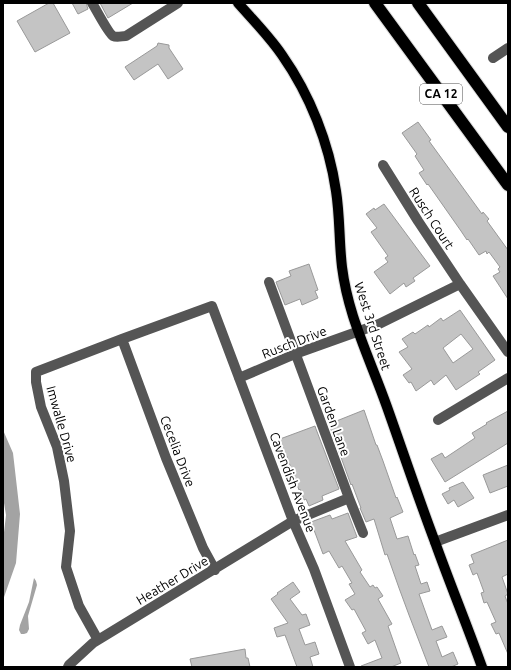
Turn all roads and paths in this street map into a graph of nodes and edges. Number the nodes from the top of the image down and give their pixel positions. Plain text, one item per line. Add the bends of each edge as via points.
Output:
1 (92, 3) edge
2 (178, 3) edge
3 (238, 3) edge
4 (375, 3) edge
5 (418, 3) edge
6 (508, 48) edge
7 (493, 58) dead end
8 (508, 127) edge
9 (383, 165) dead end
10 (508, 185) edge
11 (269, 282) dead end
12 (460, 284) junction
13 (212, 306) joint
14 (358, 332) junction
15 (122, 339) junction
16 (508, 352) edge
17 (295, 354) junction
18 (239, 378) junction
19 (508, 378) edge
20 (438, 420) dead end
21 (349, 498) junction
22 (508, 515) edge
23 (293, 521) junction
24 (363, 533) dead end
25 (435, 542) junction
26 (215, 570) junction
27 (98, 640) junction
28 (68, 667) edge
29 (350, 667) edge
30 (482, 667) edge

1 - 2 street via 109,32 118,37 126,36
3 - 14 main road, West 3rd Street via 264,32 288,65 307,98 319,128 333,176 344,279
4 - 10 highway, CA 12
5 - 8 highway, CA 12
6 - 7 street
9 - 12 street, Rusch Court
11 - 17 street, Garden Lane
12 - 14 street
12 - 16 street, Rusch Court
13 - 15 street, Imwalle Drive
13 - 18 street, Cavendish Avenue
14 - 17 street, Rusch Drive
14 - 25 main road, West 3rd Street
15 - 26 street, Cecelia Drive via 169,465 203,548
15 - 27 street, Imwalle Drive via 36,372 41,407 57,447 64,481 70,531 66,567 79,606
17 - 18 street, Rusch Drive
17 - 21 street, Garden Lane
18 - 23 street, Cavendish Avenue
19 - 20 street
21 - 23 street
21 - 24 street, Garden Lane
22 - 25 street
23 - 26 street, Heather Drive
23 - 29 street, Cavendish Avenue via 314,569
25 - 30 main road, West 3rd Street
26 - 27 street, Heather Drive
27 - 28 street, Heather Drive

